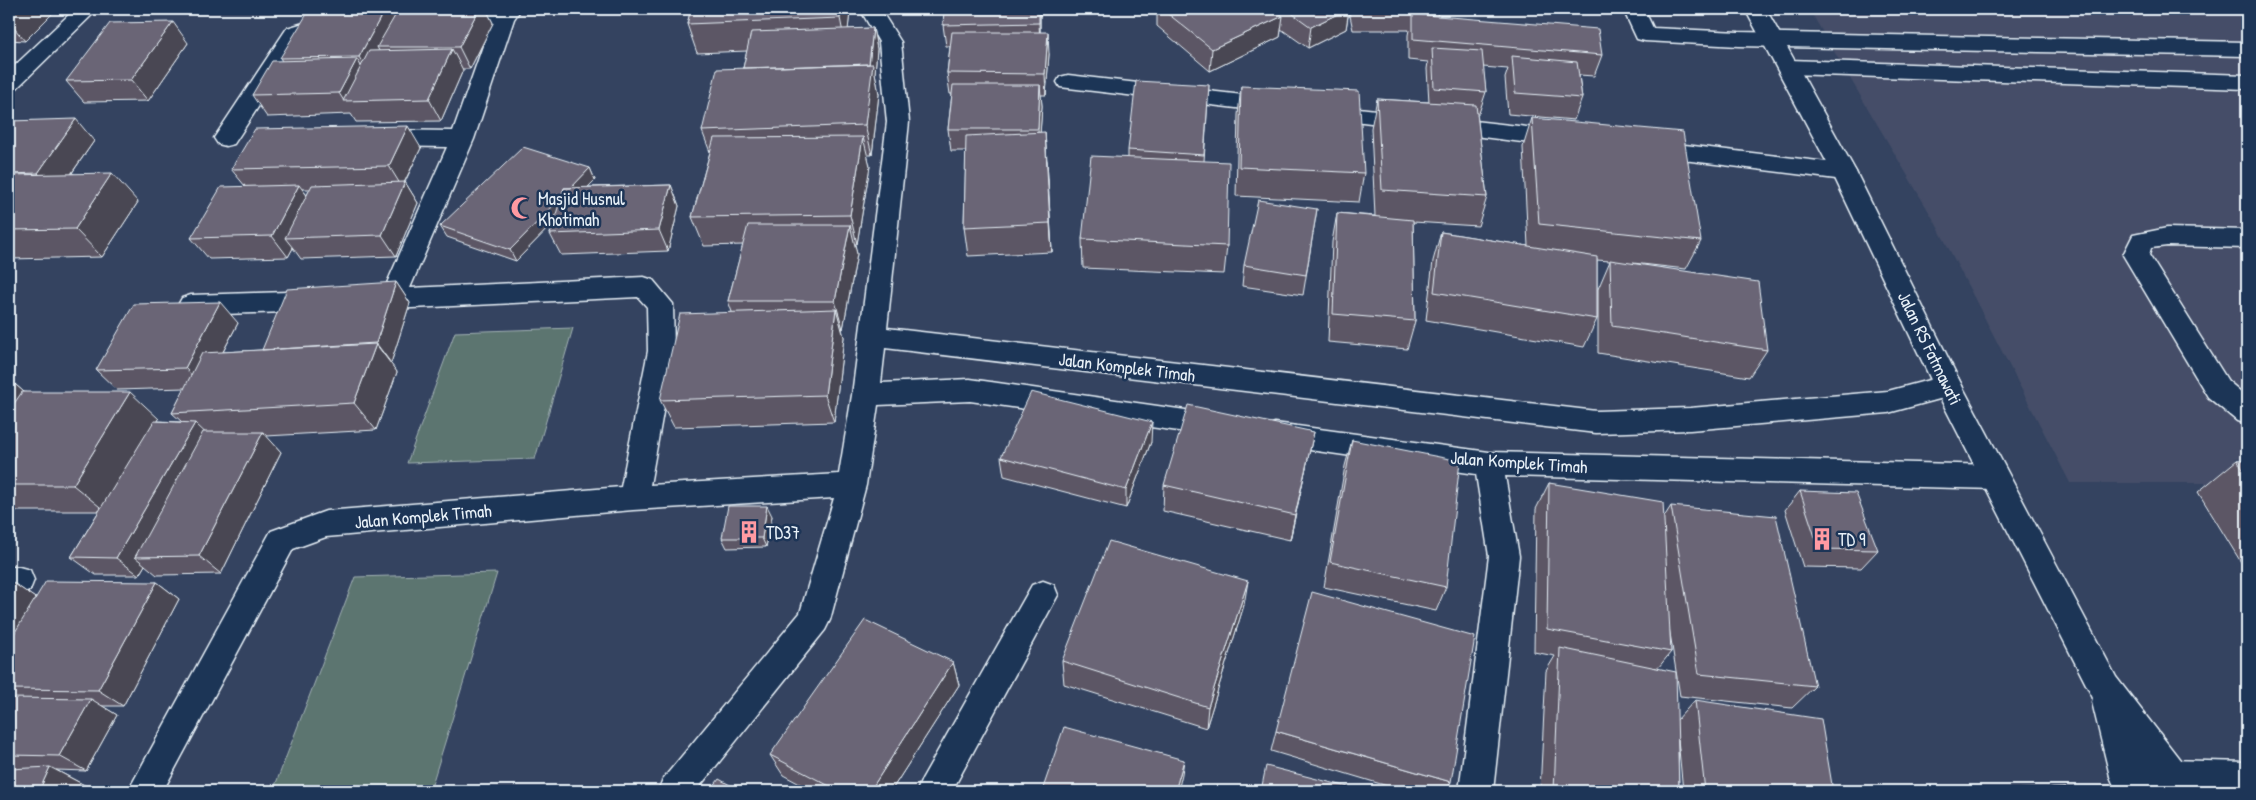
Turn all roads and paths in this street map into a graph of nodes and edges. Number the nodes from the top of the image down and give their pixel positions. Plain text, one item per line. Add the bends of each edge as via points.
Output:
1 (87, 9) edge
2 (870, 9) edge
3 (1634, 9) edge
4 (1755, 9) edge
5 (506, 14) edge
6 (434, 20) edge
7 (355, 21) edge
8 (1773, 39) junction
9 (2247, 49) edge
10 (1789, 67) junction
11 (1068, 82) dead end
12 (2247, 82) edge
13 (9, 83) edge
14 (255, 138) edge
15 (353, 138) edge
16 (462, 139) junction
17 (1581, 141) edge
18 (1631, 147) edge
19 (1844, 172) junction
20 (2247, 239) edge
21 (393, 299) junction
22 (191, 305) edge
23 (873, 336) junction
24 (978, 349) junction
25 (1948, 386) junction
26 (970, 390) junction
27 (866, 395) junction
28 (2247, 413) edge
29 (1490, 464) junction
30 (1996, 477) junction
31 (852, 485) junction
32 (633, 498) junction
33 (1043, 596) dead end
34 (2105, 688) junction
35 (2247, 779) edge
36 (2131, 784) edge
37 (2175, 784) edge
38 (145, 791) edge
39 (675, 791) edge
40 (934, 791) edge
41 (1476, 791) edge

1 - 13 street
2 - 23 street via 890,42 898,122
3 - 8 street via 1645,34
4 - 8 street, Jalan RS Fatmawati
5 - 6 street
5 - 16 street
7 - 14 street via 325,22 295,33 216,138
8 - 9 street
8 - 10 street, Jalan RS Fatmawati
10 - 12 street
10 - 19 street, Jalan RS Fatmawati
11 - 17 street
15 - 16 street
16 - 21 street
18 - 19 street
19 - 25 street, Jalan RS Fatmawati
20 - 28 street via 2167,237 2142,241 2136,255 2218,388
21 - 22 street
21 - 32 street via 644,287 660,304 661,351
23 - 24 street, Jalan Komplek Timah
23 - 27 street
24 - 25 street, Jalan Komplek Timah via 1596,422 1690,419 1888,402
24 - 26 street
25 - 30 street, Jalan RS Fatmawati
26 - 27 street, Jalan Komplek Timah
26 - 29 street, Jalan Komplek Timah
27 - 31 street
29 - 30 street, Jalan Komplek Timah
29 - 41 street via 1504,556
30 - 34 street, Jalan RS Fatmawati
31 - 32 street, Jalan Komplek Timah
31 - 39 street via 814,620
32 - 38 street, Jalan Komplek Timah via 326,524 282,540
33 - 40 street
34 - 36 street, Jalan RS Fatmawati
34 - 37 street, Jalan RS Fatmawati
35 - 37 street
36 - 37 street

